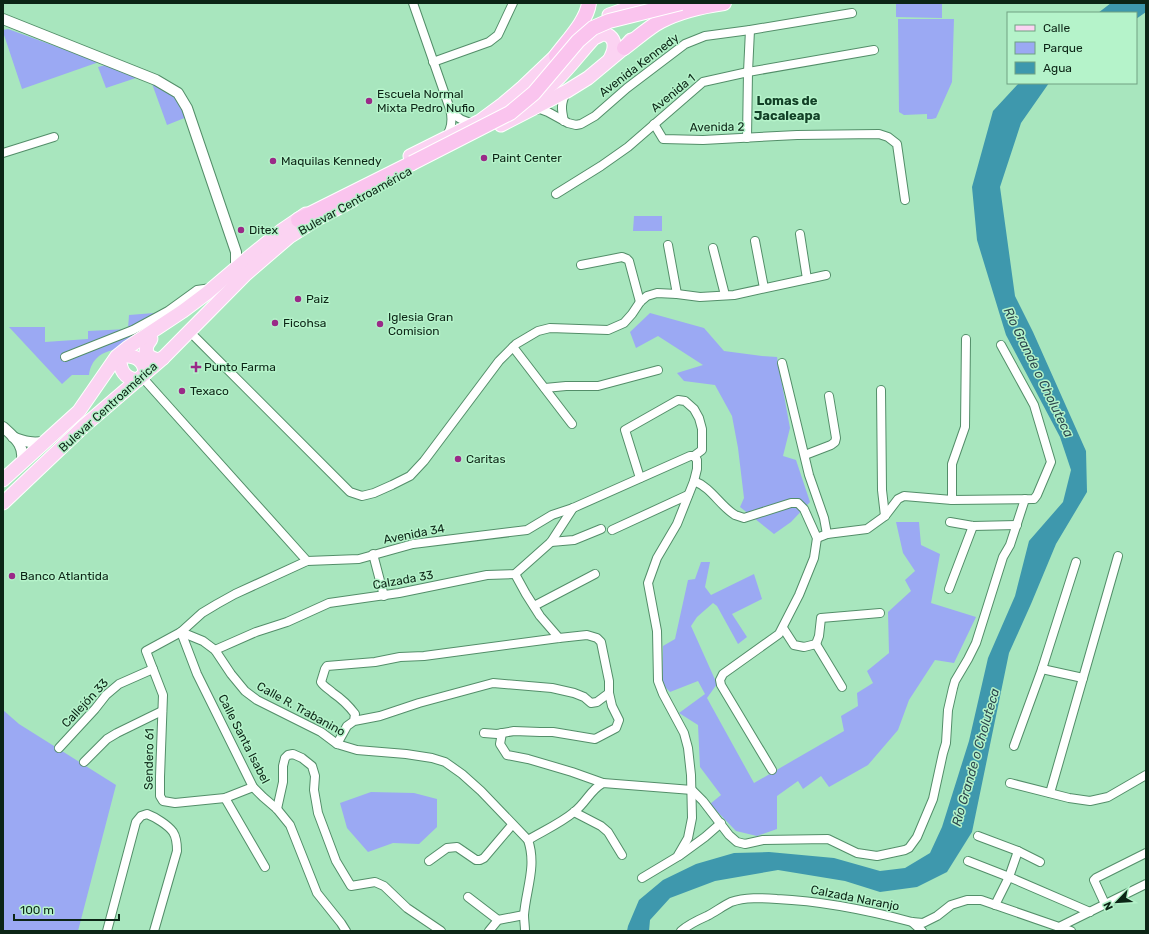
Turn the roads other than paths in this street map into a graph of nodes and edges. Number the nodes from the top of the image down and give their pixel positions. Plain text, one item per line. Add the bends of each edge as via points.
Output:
1 (413, 3) edge
2 (513, 3) edge
3 (589, 3) edge
4 (643, 3) edge
5 (664, 3) edge
6 (681, 3) edge
7 (724, 3) edge
8 (852, 13) dead end
9 (3, 19) edge
10 (750, 30) junction
11 (624, 48) junction
12 (874, 50) dead end
13 (556, 56) junction
14 (610, 59) junction
15 (433, 62) junction
16 (748, 72) junction
17 (566, 91) junction
18 (450, 109) junction
19 (528, 111) junction
20 (564, 121) junction
21 (478, 122) junction
22 (654, 124) junction
23 (54, 136) dead end
24 (444, 138) junction
25 (747, 138) junction
26 (3, 153) edge
27 (556, 194) dead end
28 (905, 200) dead end
29 (298, 220) junction
30 (800, 234) dead end
31 (755, 241) dead end
32 (668, 245) dead end
33 (713, 248) dead end
34 (240, 261) junction
35 (581, 264) dead end
36 (826, 275) dead end
37 (807, 279) junction
38 (213, 288) junction
39 (764, 288) junction
40 (677, 294) junction
41 (725, 295) junction
42 (640, 302) junction
43 (189, 331) junction
44 (151, 339) junction
45 (966, 339) dead end
46 (1001, 344) dead end
47 (513, 347) junction
48 (65, 357) dead end
49 (163, 358) junction
50 (123, 360) junction
51 (782, 363) dead end
52 (658, 370) dead end
53 (142, 377) junction
54 (108, 378) junction
55 (545, 388) junction
56 (881, 390) dead end
57 (123, 393) junction
58 (829, 396) dead end
59 (79, 411) junction
60 (572, 424) dead end
61 (3, 426) edge
62 (13, 437) junction
63 (46, 441) junction
64 (805, 455) junction
65 (694, 456) junction
66 (21, 464) junction
67 (640, 478) junction
68 (3, 480) edge
69 (694, 481) junction
70 (688, 496) junction
71 (1025, 499) junction
72 (952, 500) junction
73 (3, 503) edge
74 (574, 508) junction
75 (884, 516) junction
76 (950, 522) dead end
77 (1017, 525) junction
78 (973, 526) junction
79 (601, 529) dead end
80 (612, 530) dead end
81 (827, 534) junction
82 (817, 538) junction
83 (551, 542) junction
84 (373, 554) junction
85 (1118, 556) dead end
86 (307, 561) junction
87 (1076, 562) dead end
88 (515, 574) junction
89 (595, 574) dead end
90 (949, 590) dead end
91 (384, 596) junction
92 (534, 606) junction
93 (880, 613) dead end
94 (783, 628) junction
95 (181, 632) junction
96 (559, 638) junction
97 (816, 644) junction
98 (215, 650) junction
99 (146, 651) joint
100 (153, 669) junction
101 (1042, 669) junction
102 (1083, 678) junction
103 (842, 687) dead end
104 (609, 693) junction
105 (162, 711) junction
106 (354, 721) junction
107 (502, 733) junction
108 (484, 734) dead end
109 (337, 744) junction
110 (1014, 746) dead end
111 (59, 748) dead end
112 (84, 762) dead end
113 (772, 770) dead end
114 (1146, 775) edge
115 (604, 783) junction
116 (1010, 783) dead end
117 (253, 787) junction
118 (692, 790) junction
119 (1050, 792) junction
120 (226, 798) junction
121 (277, 809) junction
122 (574, 812) junction
123 (721, 823) junction
124 (512, 825) junction
125 (978, 836) dead end
126 (528, 840) junction
127 (1018, 851) junction
128 (1146, 853) edge
129 (622, 855) dead end
130 (677, 858) junction
131 (428, 861) dead end
132 (968, 862) dead end
133 (1040, 862) dead end
134 (265, 867) dead end
135 (1009, 877) junction
136 (642, 878) dead end
137 (1146, 884) edge
138 (468, 897) dead end
139 (1105, 904) junction
140 (995, 906) junction
141 (1090, 912) junction
142 (524, 915) junction
143 (498, 920) junction
144 (912, 922) junction
145 (1059, 927) junction
146 (107, 931) edge
147 (154, 931) edge
148 (346, 931) edge
149 (441, 931) edge
150 (489, 931) edge
151 (525, 931) edge
152 (681, 931) edge
153 (922, 931) edge
154 (1071, 931) edge

1 - 15 street
2 - 15 street via 498,35 489,42
3 - 13 highway via 577,29
4 - 13 main road, Bulevar Centroamérica via 592,23
5 - 11 main road, Bulevar Centroamérica
6 - 29 highway, bridge via 609,21 593,28 534,93 510,113
7 - 11 highway via 679,13 661,21
8 - 10 street, Avenida Kennedy
9 - 34 street via 156,80 178,93 187,108
10 - 16 street
10 - 20 street, Avenida Kennedy via 705,36 685,44 595,116 576,125
11 - 14 main road, Bulevar Centroamérica
12 - 16 street, Avenida 1
13 - 21 main road, Bulevar Centroamérica via 503,104
14 - 17 main road, Bulevar Centroamérica via 588,78
14 - 21 main road via 615,44 612,38 601,34 594,38 558,79 539,94
15 - 18 street
16 - 22 street, Avenida 1 via 703,82
16 - 25 street
17 - 19 main road, Bulevar Centroamérica
17 - 20 street via 561,103
18 - 21 street via 461,119
18 - 24 street via 451,128
19 - 20 street, Avenida Kennedy via 540,109
19 - 43 main road, Bulevar Centroamérica via 326,214 289,237 246,274
21 - 24 main road, Bulevar Centroamérica
22 - 25 street, Avenida 2 via 662,139
22 - 27 street, Avenida 1 via 628,147
23 - 26 street
24 - 29 main road, Bulevar Centroamérica via 319,204
25 - 28 street, Avenida 2 via 842,134 878,134 888,137 897,144
29 - 34 main road, Bulevar Centroamérica
30 - 37 street
31 - 39 street
32 - 40 street
33 - 41 street
34 - 38 main road, Bulevar Centroamérica
34 - 44 main road via 233,275 211,296
35 - 42 street via 622,257 627,259
36 - 37 street
37 - 39 street
38 - 48 street via 196,290 168,311 132,330
38 - 59 main road, Bulevar Centroamérica via 117,356
39 - 41 street
40 - 41 street via 700,297
40 - 42 street via 657,293 647,296
42 - 47 street via 624,323 608,330 550,328 538,331
43 - 47 street via 350,492 362,496 410,476 499,361
43 - 49 main road, Bulevar Centroamérica
44 - 49 main road via 146,352 157,360
44 - 50 main road
45 - 72 street via 964,427 952,464
46 - 71 street via 1034,405 1051,462 1037,495 1034,499
47 - 55 street
49 - 53 main road, Bulevar Centroamérica
50 - 53 main road via 123,374 133,379
50 - 53 main road via 133,356 138,358 145,368
50 - 54 main road
51 - 64 street
52 - 55 street via 598,386
53 - 57 main road, Bulevar Centroamérica
53 - 86 street
54 - 57 main road via 118,379 122,383
54 - 59 main road via 91,402
55 - 60 street
56 - 75 street
57 - 73 main road, Bulevar Centroamérica via 84,426
58 - 64 street via 835,442
59 - 63 main road, Bulevar Centroamérica
61 - 62 street
62 - 63 street via 38,443
62 - 66 street via 21,450
63 - 66 main road, Bulevar Centroamérica
64 - 81 street
65 - 67 street, Avenida 34
65 - 67 street via 702,450 699,418 685,401 678,400 625,430
65 - 69 street via 697,460 697,469
66 - 68 main road, Bulevar Centroamérica
67 - 74 street, Avenida 34
69 - 70 street
69 - 82 street via 702,484 735,514 744,518 798,503 804,509
70 - 80 street
70 - 118 street via 648,583 657,631 658,681 684,733 690,761
71 - 72 street
71 - 77 street
72 - 75 street via 904,496 898,499
74 - 83 street
74 - 84 street, Avenida 34 via 552,515 527,530 414,544
75 - 81 street via 867,529
76 - 78 street
77 - 78 street
77 - 123 street via 1003,557 976,643 955,680 948,710 946,743 933,799 917,838 909,848 877,856 857,853 828,839 763,840 745,844 737,842 729,835
78 - 90 street
79 - 83 street via 574,540
81 - 82 street
82 - 94 street via 814,558
83 - 88 street
84 - 86 street, Avenida 34 via 359,559
84 - 91 street
85 - 102 street
86 - 95 street, Avenida 34 via 217,604 202,613
87 - 101 street
88 - 91 street, Calzada 33 via 487,575
88 - 92 street
89 - 92 street
91 - 98 street, Calzada 33 via 328,603 288,622 256,632
92 - 96 street
93 - 97 street via 821,618
94 - 97 street via 794,645 804,647
94 - 113 street via 768,643 724,674 720,680
95 - 98 street, Calle R. Trabanino
95 - 99 street, Avenida 34
95 - 117 street, Calle Santa Isabel via 197,674
96 - 104 street via 587,635 601,642
96 - 106 street via 327,666 321,682 350,707 355,714
97 - 103 street
98 - 109 street, Calle R. Trabanino via 245,691 257,700 321,732
99 - 100 street, Sendero 61
100 - 105 street, Sendero 61 via 163,695
100 - 111 street, Callejón 33 via 119,684
101 - 102 street
101 - 110 street
102 - 119 street
104 - 106 street via 597,702 591,703 574,693 552,688 493,683 380,716
104 - 107 street via 612,706 620,720 616,728 595,739 552,732 514,730
105 - 112 street via 117,732
105 - 120 street, Sendero 61 via 160,796 163,801 175,803
106 - 109 street via 347,726
107 - 108 street
107 - 115 street via 500,744 507,755
109 - 124 street, Calle R. Trabanino via 357,750 406,754 445,762 481,791
114 - 119 street via 1108,797 1090,801
115 - 118 street
115 - 122 street via 594,789
116 - 119 street
117 - 120 street, Sendero 61
117 - 121 street, Calle Santa Isabel
118 - 123 street
118 - 130 street via 692,818 688,838
120 - 134 street
121 - 148 street, Calle Santa Isabel via 290,824 318,893
121 - 149 street via 285,758 293,754 312,766 318,813 336,861 351,886 375,882 384,886 407,908
122 - 126 street
122 - 129 street via 608,832
123 - 130 street
124 - 126 street, Calle R. Trabanino
124 - 131 street via 480,860 457,847 447,848
125 - 127 street
126 - 142 street via 532,871
127 - 133 street
127 - 135 street
128 - 139 street via 1094,880
130 - 136 street
132 - 135 street
135 - 140 street
135 - 141 street
137 - 139 street
138 - 143 street
139 - 141 street
140 - 144 street via 981,900 967,900 922,923
140 - 145 street
141 - 145 street
142 - 143 street
142 - 151 street
143 - 150 street
144 - 152 street, Calzada Naranjo via 835,904 762,898 731,903
144 - 153 street
145 - 154 street
146 - 147 street via 136,822 147,814 173,832 177,851

